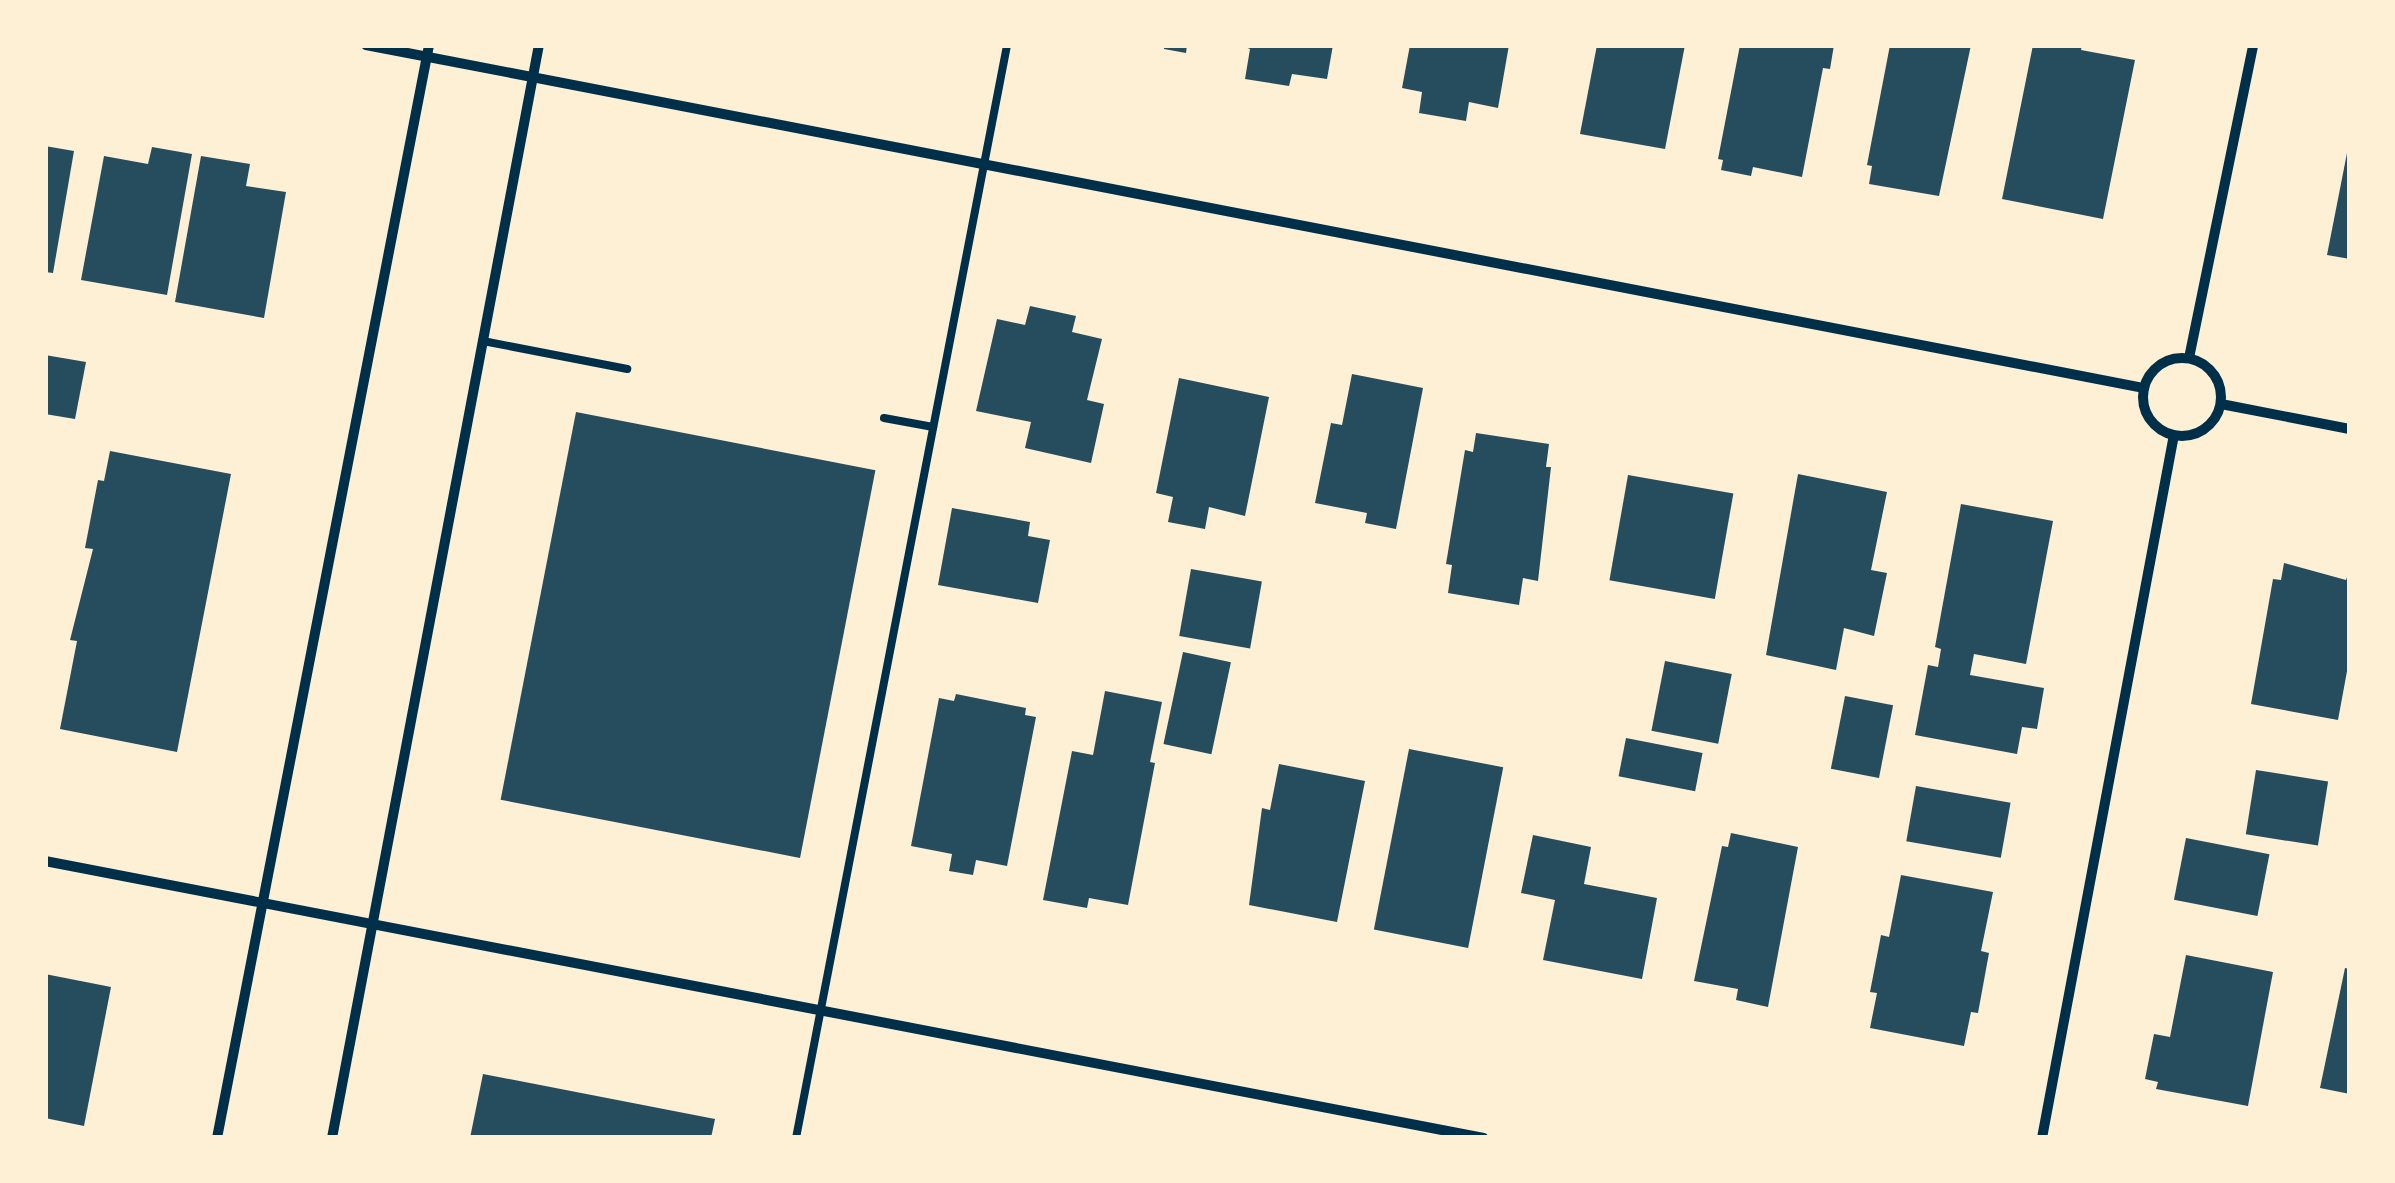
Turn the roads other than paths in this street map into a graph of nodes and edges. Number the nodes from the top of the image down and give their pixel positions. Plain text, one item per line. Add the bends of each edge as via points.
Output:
1 (366, 45) edge
2 (429, 45) edge
3 (539, 45) edge
4 (1008, 45) edge
5 (2254, 45) edge
6 (426, 58) junction
7 (533, 77) junction
8 (983, 166) junction
9 (483, 341) junction
10 (2189, 358) junction
11 (627, 369) dead end
12 (2144, 388) junction
13 (2220, 404) junction
14 (884, 418) dead end
15 (933, 427) junction
16 (2350, 430) edge
17 (2174, 435) junction
18 (45, 860) edge
19 (265, 906) junction
20 (372, 926) junction
21 (821, 1011) junction
22 (217, 1138) edge
23 (332, 1138) edge
24 (796, 1138) edge
25 (1484, 1138) edge
26 (2042, 1138) edge

1 - 6 street
2 - 6 street
3 - 7 street
4 - 8 lane
5 - 10 street
6 - 7 street
6 - 19 street
7 - 8 street
7 - 9 street
8 - 12 street
8 - 15 lane
9 - 11 lane
9 - 20 street
10 - 12 street via 2158,367
10 - 13 street via 2216,378
12 - 17 street via 2153,424
13 - 16 street
13 - 17 street via 2208,426
14 - 15 lane
15 - 21 lane
17 - 26 street
18 - 19 street
19 - 20 street
19 - 22 street
20 - 21 street
20 - 23 street
21 - 24 lane
21 - 25 street

